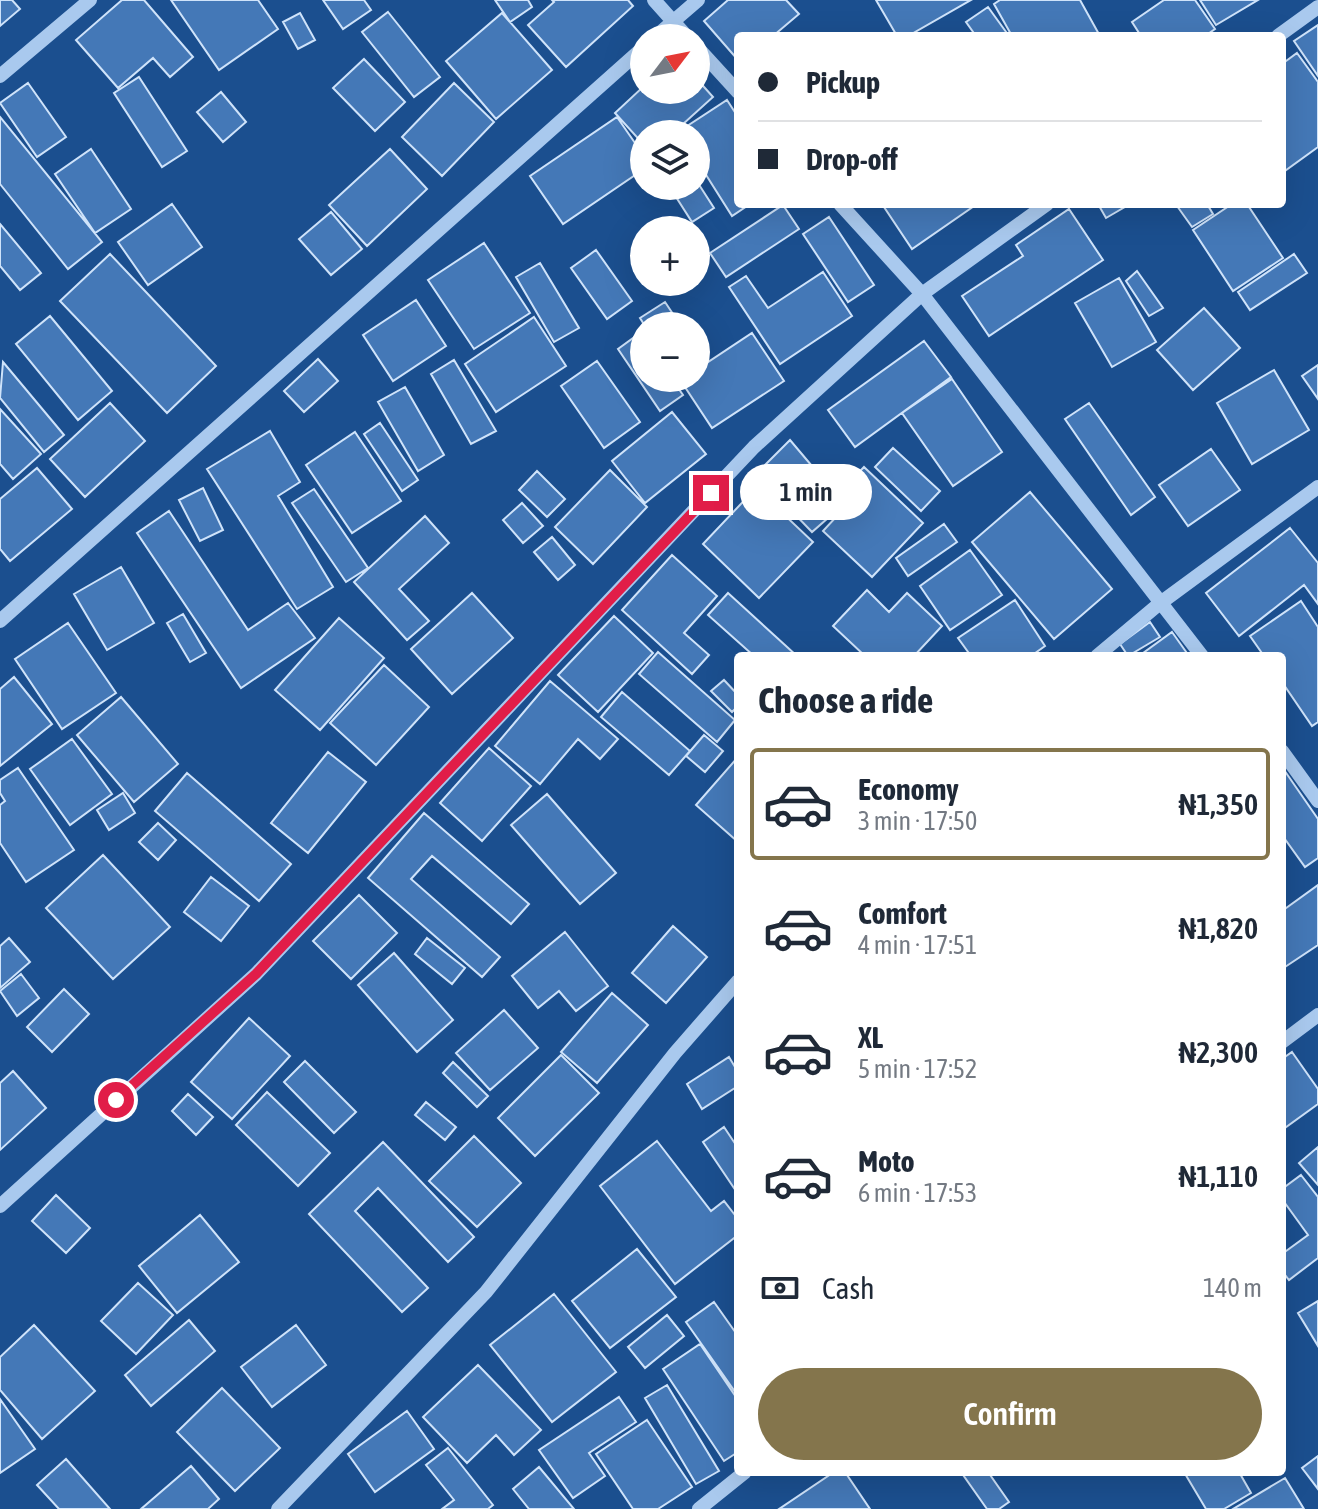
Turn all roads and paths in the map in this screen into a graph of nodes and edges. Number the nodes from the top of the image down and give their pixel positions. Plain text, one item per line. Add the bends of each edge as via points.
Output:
1 (90, 0) edge
2 (654, 0) edge
3 (698, 0) edge
4 (1318, 7) edge
5 (673, 21) junction
6 (670, 24) edge
7 (676, 24) edge
8 (1284, 32) edge
9 (630, 59) edge
10 (710, 61) edge
11 (0, 76) edge
12 (734, 88) edge
13 (844, 208) edge
14 (1041, 208) edge
15 (922, 294) junction
16 (1318, 487) edge
17 (1159, 604) junction
18 (0, 621) edge
19 (1102, 652) edge
20 (1199, 652) edge
21 (1286, 757) edge
22 (1318, 801) edge
23 (734, 986) edge
24 (1318, 1015) edge
25 (1286, 1039) edge
26 (0, 1206) edge
27 (740, 1476) edge
28 (278, 1509) edge
29 (699, 1509) edge

1 - 11 street
2 - 5 street
3 - 5 street
4 - 8 street
5 - 6 street
5 - 7 street
9 - 18 street
10 - 12 street
13 - 15 street
14 - 15 street
15 - 17 street
15 - 26 street via 754,447 256,974
16 - 17 street
17 - 19 street
17 - 20 street
21 - 22 street
23 - 28 street via 486,1292
24 - 25 street
27 - 29 street

